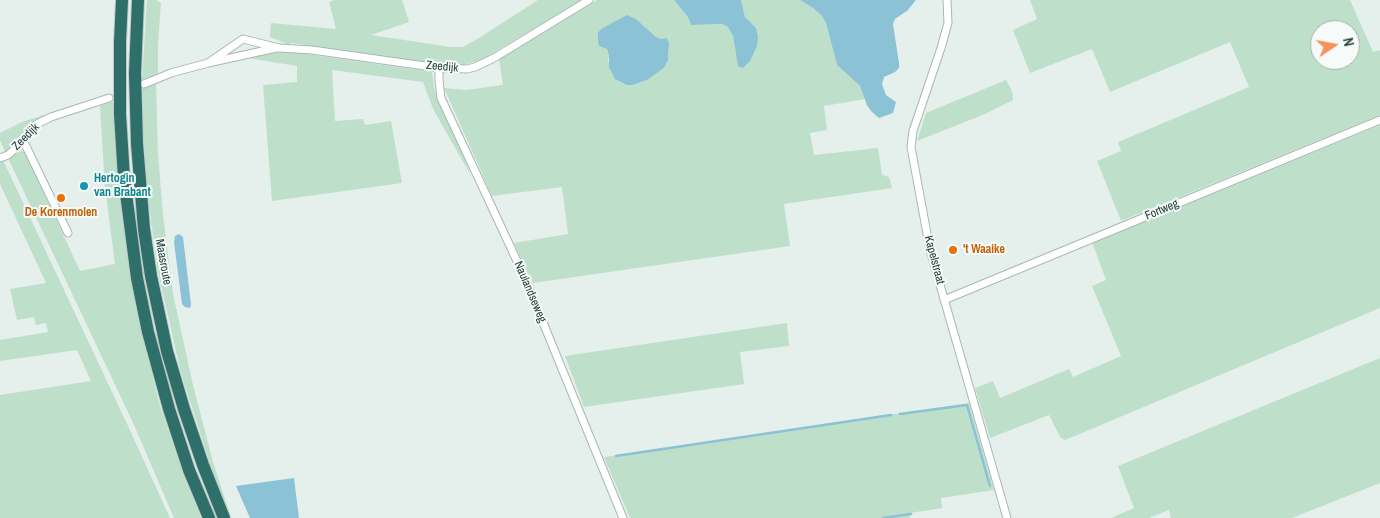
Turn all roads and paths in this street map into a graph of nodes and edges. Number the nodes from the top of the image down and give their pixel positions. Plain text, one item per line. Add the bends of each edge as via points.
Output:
1 (122, 0) edge
2 (138, 0) edge
3 (589, 0) edge
4 (947, 0) edge
5 (278, 48) junction
6 (208, 63) junction
7 (439, 68) junction
8 (144, 84) dead end
9 (109, 98) dead end
10 (1380, 120) edge
11 (23, 140) junction
12 (0, 158) edge
13 (68, 233) dead end
14 (944, 300) junction
15 (209, 518) edge
16 (224, 518) edge
17 (623, 518) edge
18 (1007, 518) edge

1 - 15 highway via 120,114 137,278 169,409
2 - 16 highway, Maasroute via 136,144 151,276 167,351 184,409
3 - 7 street, Zeedijk via 487,62 467,69
4 - 14 street, Kapelstraat via 948,23 913,131 911,148 926,231
5 - 6 street, Zeedijk
5 - 6 street, Zeedijk via 243,39
5 - 7 street, Zeedijk
6 - 8 street, Zeedijk
7 - 17 street, Naulandseweg via 441,98 447,114 524,276
9 - 11 street, Zeedijk via 50,117 37,124
10 - 14 street, Fortweg
11 - 12 street, Zeedijk via 8,155
11 - 13 street
14 - 18 street, Kapelstraat

